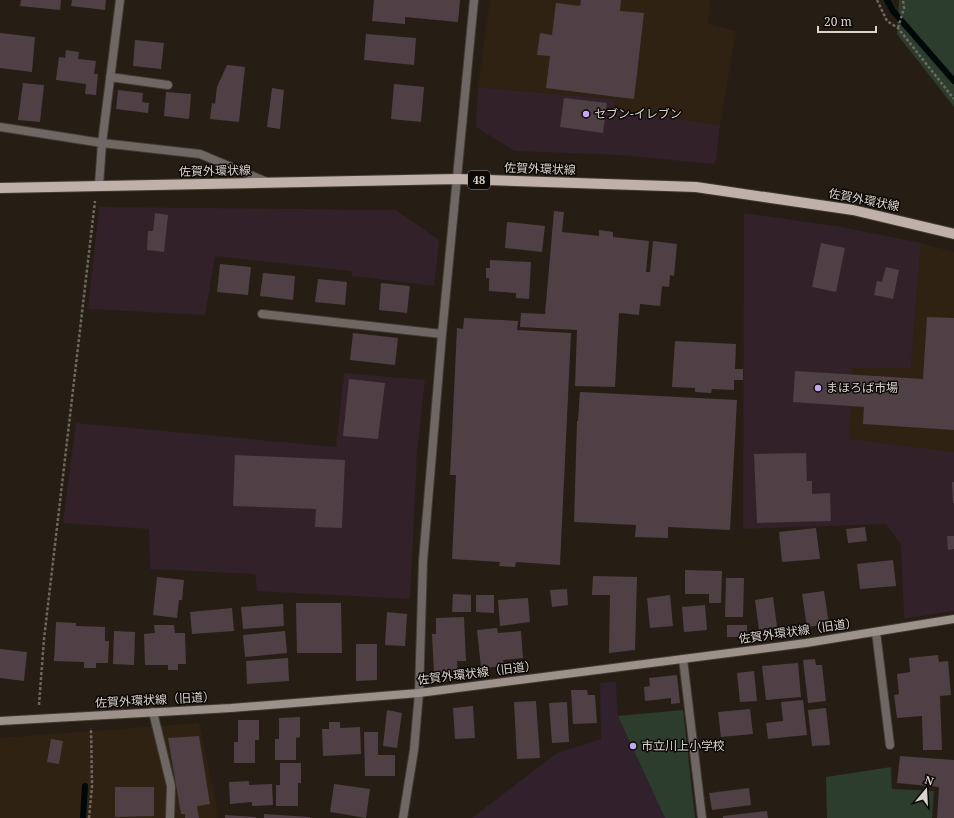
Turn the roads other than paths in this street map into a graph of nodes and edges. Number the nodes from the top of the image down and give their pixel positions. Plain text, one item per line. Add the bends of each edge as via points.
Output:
1 (120, 0) edge
2 (474, 0) edge
3 (110, 77) junction
4 (168, 85) dead end
5 (0, 127) edge
6 (102, 143) junction
7 (457, 179) junction
8 (270, 183) junction
9 (99, 185) junction
10 (0, 188) edge
11 (954, 234) edge
12 (262, 314) dead end
13 (442, 334) junction
14 (954, 619) edge
15 (876, 632) junction
16 (683, 659) junction
17 (419, 693) junction
18 (153, 712) junction
19 (0, 721) edge
20 (890, 745) dead end
21 (170, 818) edge
22 (403, 818) edge
23 (702, 818) edge

1 - 3 street
2 - 7 street
3 - 4 street
3 - 6 street
5 - 6 street
6 - 8 street via 200,154
6 - 9 street
7 - 8 main road, 佐賀外環状線 / 48
7 - 11 main road, 佐賀外環状線 / 48 via 696,187 853,210
7 - 13 street
8 - 9 main road, 佐賀外環状線 / 48
9 - 10 main road, 佐賀外環状線 / 48
12 - 13 street
13 - 17 street via 423,561
14 - 15 street, 佐賀外環状線（旧道）
15 - 16 street, 佐賀外環状線（旧道）
15 - 20 street
16 - 17 street, 佐賀外環状線（旧道）
16 - 23 street
17 - 18 street, 佐賀外環状線（旧道）
17 - 22 street via 414,750
18 - 19 street, 佐賀外環状線（旧道）
18 - 21 street via 170,786

